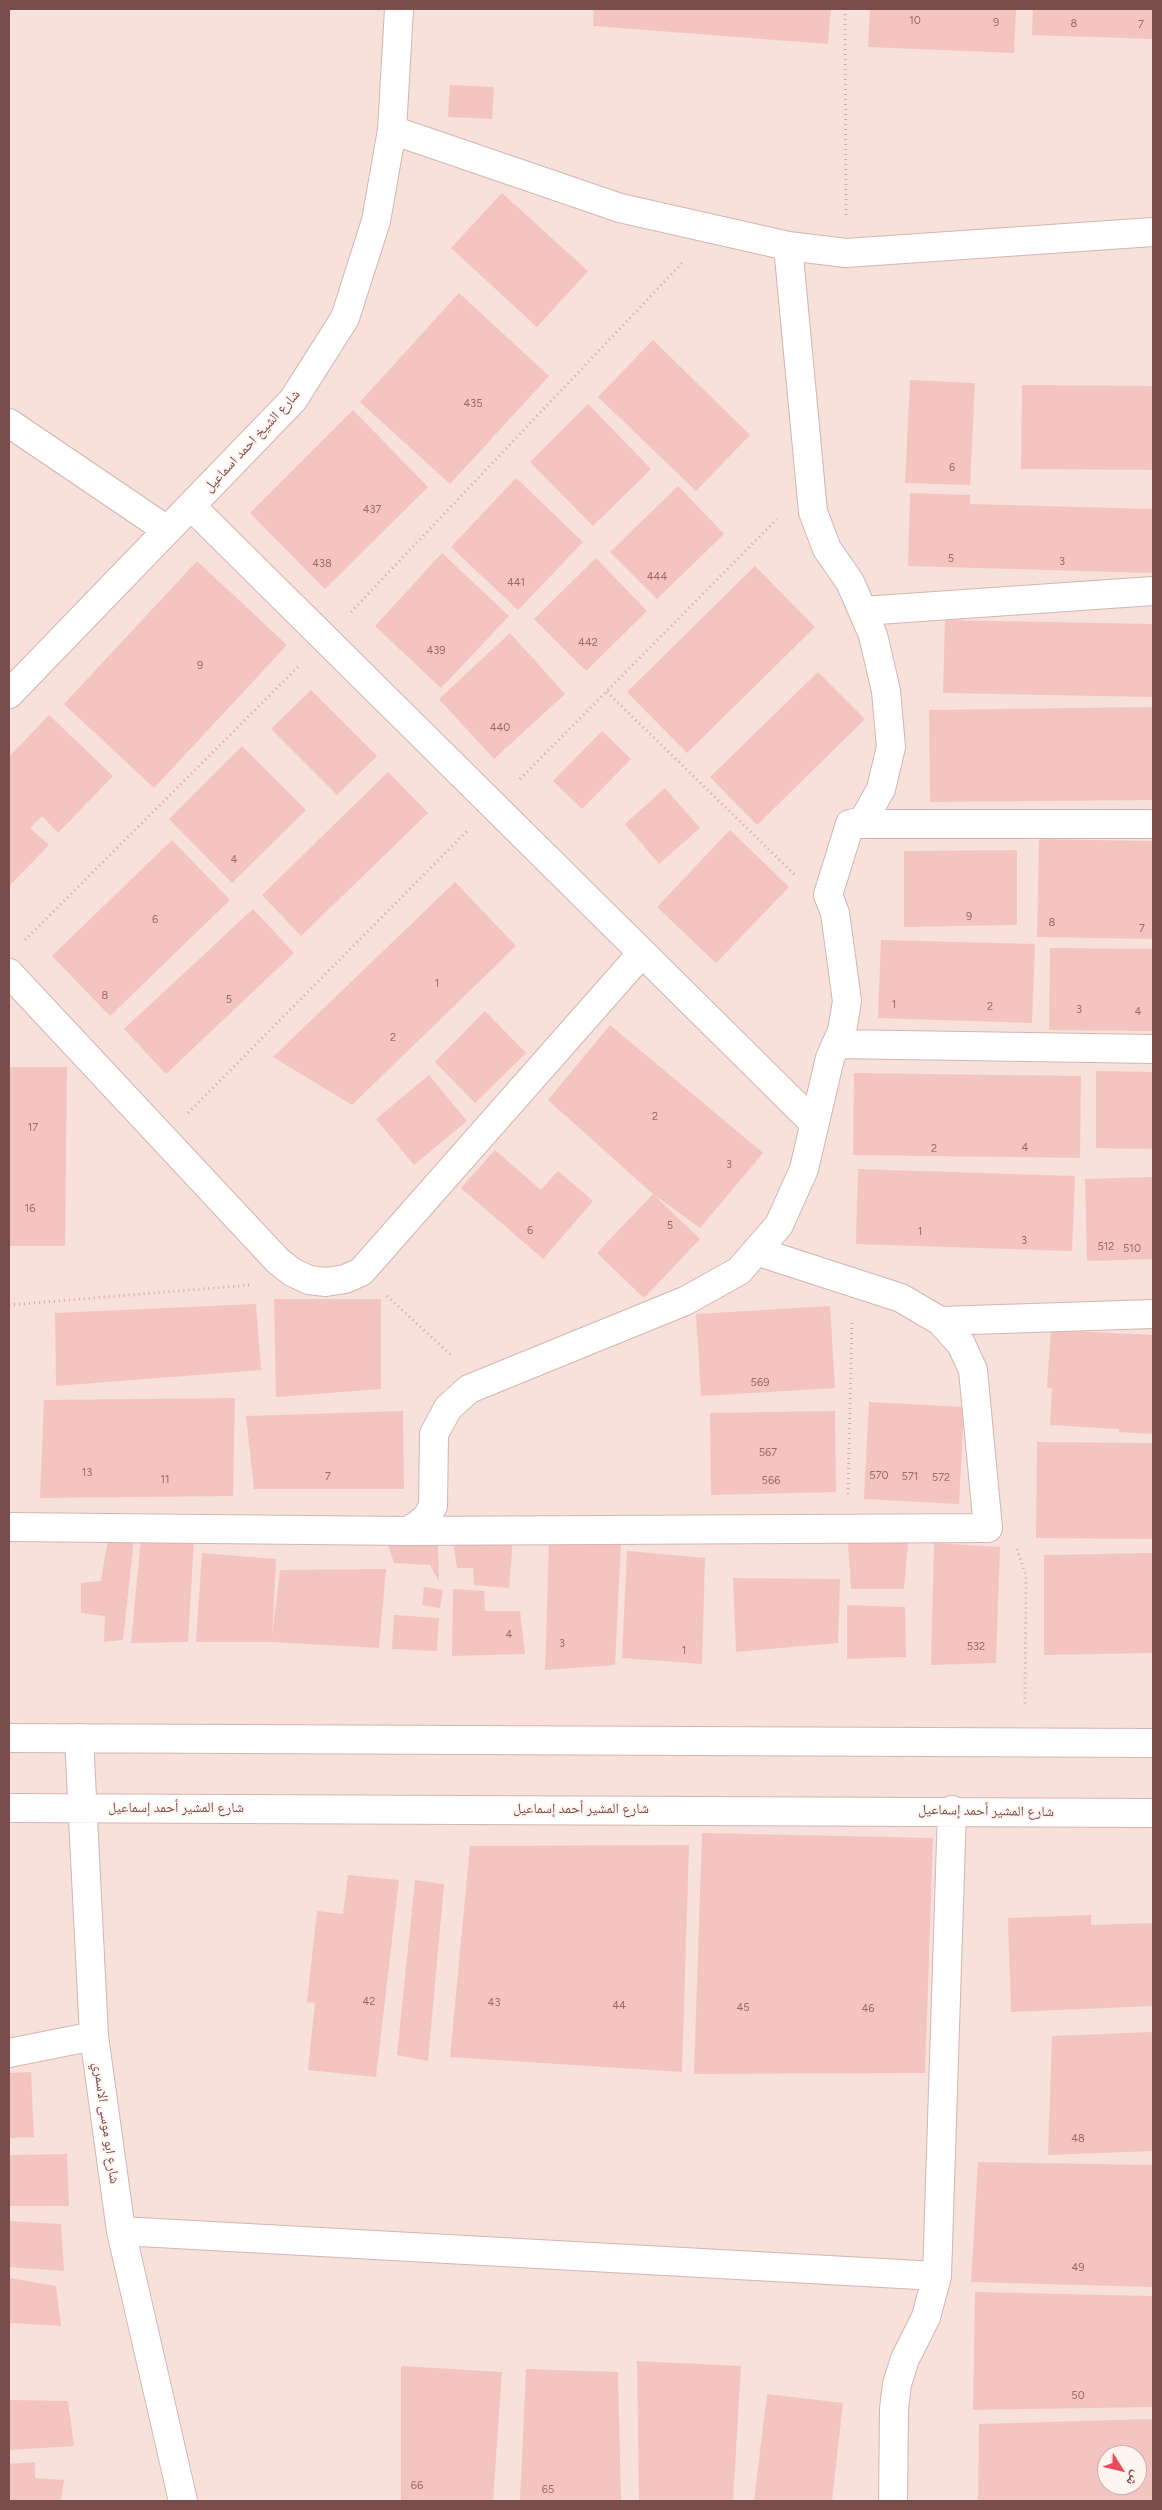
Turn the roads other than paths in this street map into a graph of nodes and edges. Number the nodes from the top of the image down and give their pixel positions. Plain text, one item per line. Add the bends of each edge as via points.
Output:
1 (399, 9) edge
2 (392, 130) junction
3 (1153, 232) edge
4 (788, 246) junction
5 (9, 423) edge
6 (191, 506) junction
7 (167, 530) junction
8 (1153, 591) edge
9 (863, 611) junction
10 (9, 694) edge
11 (850, 824) junction
12 (1153, 824) edge
13 (642, 953) junction
14 (9, 973) edge
15 (836, 1044) junction
16 (1153, 1049) edge
17 (814, 1123) junction
18 (756, 1251) junction
19 (1153, 1314) edge
20 (940, 1321) junction
21 (9, 1527) edge
22 (407, 1531) junction
23 (9, 1738) edge
24 (78, 1738) junction
25 (1153, 1743) edge
26 (9, 1808) edge
27 (81, 1808) junction
28 (952, 1810) junction
29 (1153, 1813) edge
30 (94, 2036) junction
31 (9, 2053) edge
32 (121, 2231) junction
33 (937, 2276) junction
34 (182, 2501) edge
35 (893, 2501) edge

1 - 2 street, شارع الشيخ احمد اسماعيل
2 - 4 street via 620,208
2 - 6 street, شارع الشيخ احمد اسماعيل via 376,221 345,318 294,400
3 - 4 street via 846,253
4 - 9 street via 813,512 827,549 850,582
5 - 7 street
6 - 7 street, شارع الشيخ احمد اسماعيل
6 - 13 street
7 - 10 street, شارع الشيخ احمد اسماعيل
8 - 9 street
9 - 11 street via 873,635 886,691 890,748 881,789 863,821
11 - 12 street
11 - 15 street via 828,895 835,913 847,1001 842,1031
13 - 14 street via 361,1272 326,1282 309,1280 278,1261
13 - 17 street
15 - 16 street
15 - 17 street
17 - 18 street via 804,1169 779,1225
18 - 20 street via 901,1298
18 - 22 street via 739,1271 685,1301 469,1389 448,1408 434,1434 433,1506 427,1517
19 - 20 street
20 - 22 street via 961,1344 973,1370 988,1528
21 - 22 street
23 - 24 street
24 - 25 street
24 - 27 street, شارع ابو موسى الاسمري
26 - 27 street, شارع المشير أحمد إسماعيل
27 - 28 street, شارع المشير أحمد إسماعيل
27 - 30 street, شارع ابو موسى الاسمري
28 - 29 street, شارع المشير أحمد إسماعيل
28 - 33 street
30 - 31 street
30 - 32 street, شارع ابو موسى الاسمري
32 - 33 street
32 - 34 street, شارع ابو موسى الاسمري
33 - 35 street via 926,2317 905,2359 897,2384

